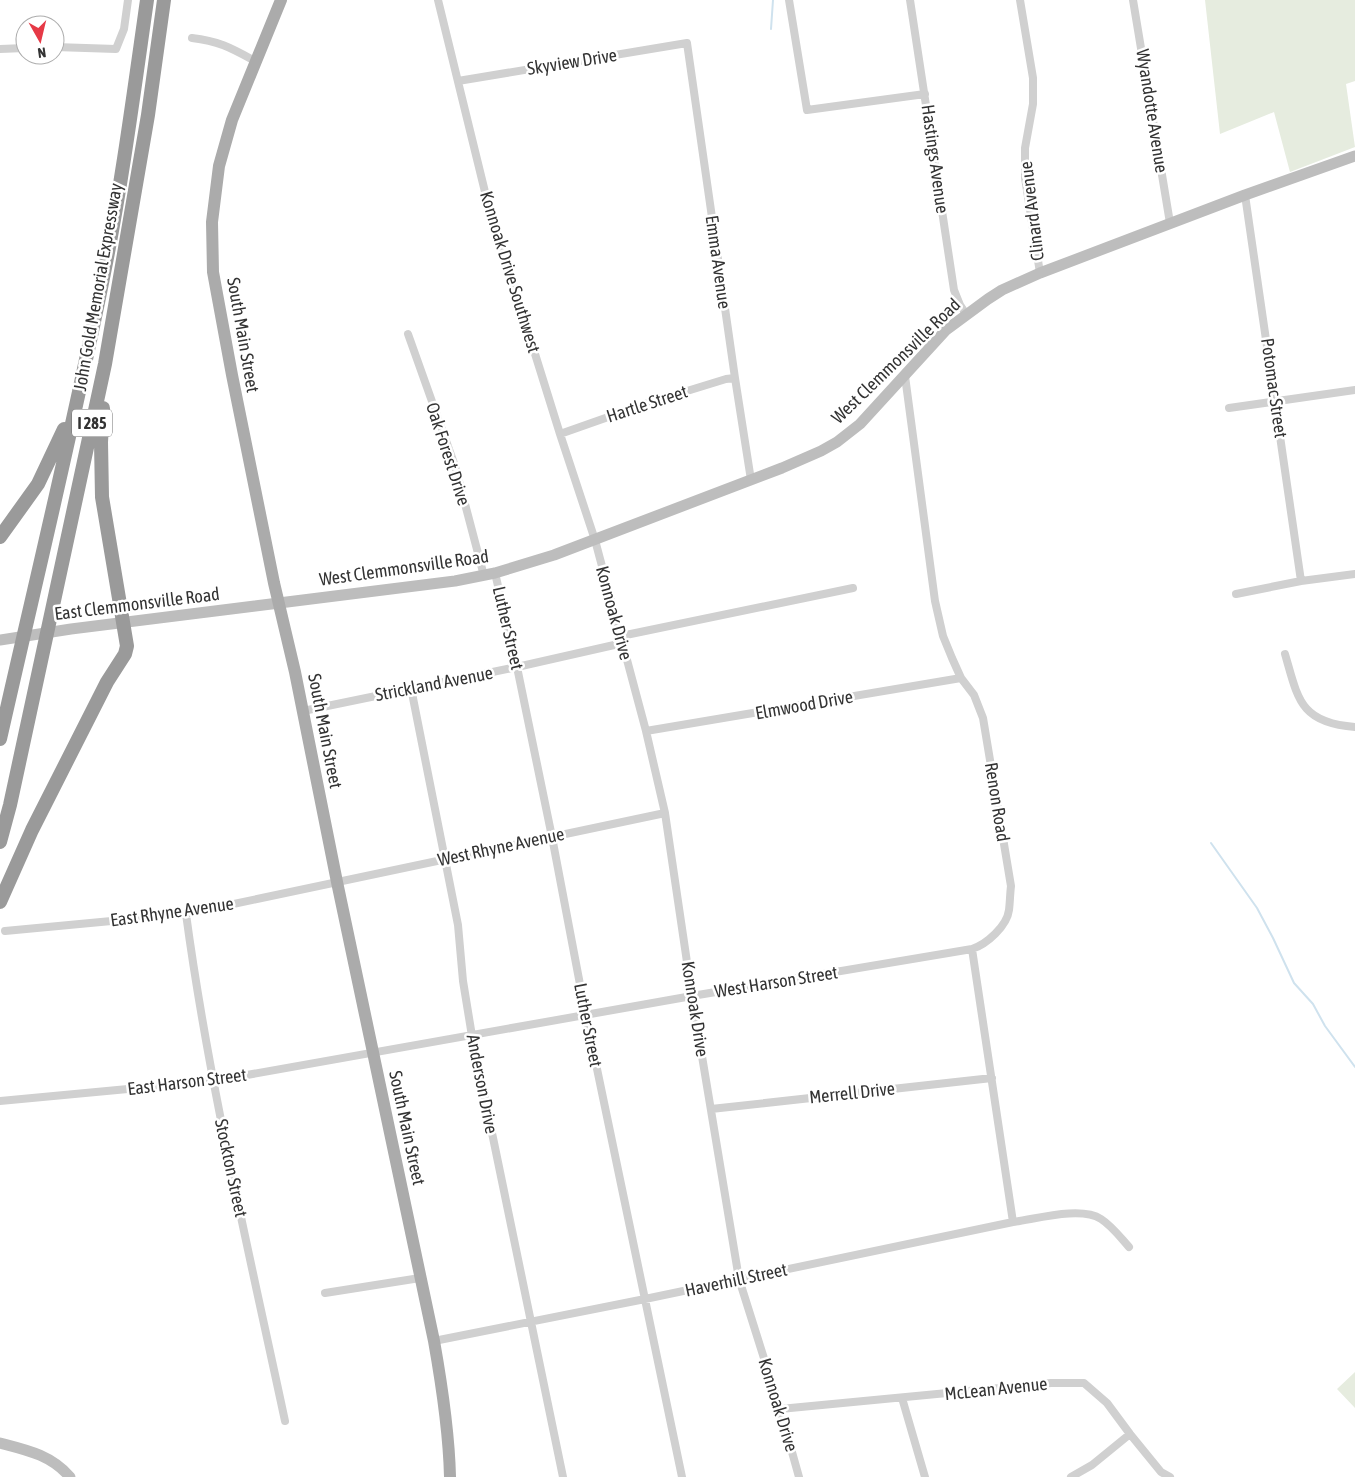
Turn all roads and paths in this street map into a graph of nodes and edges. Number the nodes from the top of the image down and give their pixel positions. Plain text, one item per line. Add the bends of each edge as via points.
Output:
1 (128, 0) edge
2 (147, 0) edge
3 (164, 0) edge
4 (281, 0) edge
5 (438, 0) edge
6 (789, 0) edge
7 (910, 0) edge
8 (1020, 0) edge
9 (1133, 0) edge
10 (192, 38) dead end
11 (687, 43) joint
12 (65, 47) edge
13 (15, 48) edge
14 (0, 49) edge
15 (255, 61) junction
16 (458, 81) junction
17 (925, 94) junction
18 (1355, 156) edge
19 (1245, 194) junction
20 (1170, 223) junction
21 (1040, 273) junction
22 (966, 314) junction
23 (408, 334) dead end
24 (105, 364) junction
25 (905, 376) junction
26 (735, 378) junction
27 (1355, 390) edge
28 (79, 391) junction
29 (1276, 402) junction
30 (1229, 408) dead end
31 (560, 434) junction
32 (751, 480) junction
33 (0, 537) edge
34 (595, 540) junction
35 (1355, 574) edge
36 (490, 575) junction
37 (1301, 581) junction
38 (853, 588) dead end
39 (1236, 594) dead end
40 (278, 603) junction
41 (123, 622) junction
42 (0, 640) edge
43 (622, 640) junction
44 (1285, 654) dead end
45 (517, 667) junction
46 (961, 678) junction
47 (411, 688) junction
48 (303, 711) junction
49 (1355, 727) edge
50 (646, 731) junction
51 (0, 739) edge
52 (665, 814) junction
53 (552, 837) junction
54 (0, 842) edge
55 (446, 859) junction
56 (337, 882) junction
57 (0, 902) edge
58 (186, 914) junction
59 (5, 931) dead end
60 (972, 949) junction
61 (692, 996) junction
62 (586, 1016) junction
63 (472, 1036) junction
64 (373, 1052) junction
65 (992, 1078) junction
66 (213, 1081) junction
67 (0, 1101) edge
68 (712, 1109) junction
69 (1012, 1222) junction
70 (1129, 1247) dead end
71 (420, 1278) junction
72 (739, 1279) junction
73 (324, 1293) dead end
74 (645, 1299) junction
75 (531, 1322) junction
76 (434, 1341) junction
77 (902, 1398) junction
78 (780, 1409) junction
79 (285, 1421) dead end
80 (1130, 1434) junction
81 (0, 1443) edge
82 (70, 1477) edge
83 (450, 1477) edge
84 (563, 1477) edge
85 (682, 1477) edge
86 (799, 1477) edge
87 (925, 1477) edge
88 (1070, 1477) edge
89 (1170, 1477) edge

1 - 12 street via 124,29 116,49
2 - 28 highway, John Gold Memorial Expressway / I 285 via 104,272
3 - 24 highway, John Gold Memorial Expressway / I 285 via 148,115
4 - 15 main road, South Main Street
5 - 16 street, Konnoak Drive Southwest
6 - 17 street via 807,110
7 - 17 street, Hastings Avenue
8 - 21 street, Clinard Avenue via 1033,78 1025,178
9 - 20 street, Wyandotte Avenue
10 - 15 street via 211,40
11 - 16 street, Skyview Drive
11 - 26 street, Emma Avenue
13 - 14 street
15 - 40 main road, South Main Street via 232,120 219,166 214,194 212,249 215,285 230,366
16 - 31 street, Konnoak Drive Southwest via 487,200
17 - 22 street, Hastings Avenue via 954,290
18 - 19 main road, West Clemmonsville Road
19 - 20 main road, West Clemmonsville Road
19 - 29 street, Potomac Street
20 - 21 main road, West Clemmonsville Road
21 - 22 main road, West Clemmonsville Road via 1002,290
22 - 25 main road, West Clemmonsville Road via 946,330
23 - 36 street, Oak Forest Drive
24 - 41 highway via 100,442 102,497
24 - 54 highway, John Gold Memorial Expressway / I 285
25 - 32 main road, West Clemmonsville Road via 860,424 837,442 799,462
25 - 46 street, Renon Road via 935,601 943,636
26 - 31 street, Hartle Street via 648,403
26 - 32 street, Emma Avenue
27 - 29 street
28 - 33 highway via 59,443 38,484
28 - 51 highway, John Gold Memorial Expressway / I 285
29 - 30 street
29 - 37 street, Potomac Street
31 - 34 street, Konnoak Drive Southwest
32 - 34 main road, West Clemmonsville Road
34 - 36 main road, West Clemmonsville Road
34 - 43 street, Konnoak Drive
35 - 37 street
36 - 40 main road, West Clemmonsville Road via 434,585
36 - 45 street, Luther Street
37 - 39 street
38 - 43 street, Strickland Avenue
40 - 41 main road, East Clemmonsville Road
40 - 48 main road, South Main Street
41 - 42 main road, East Clemmonsville Road
41 - 57 highway via 125,654 107,682 32,830
43 - 45 street, Strickland Avenue
43 - 50 street, Konnoak Drive
44 - 49 street via 1295,690 1304,707 1326,721
45 - 47 street, Strickland Avenue
45 - 53 street, Luther Street
46 - 50 street, Elmwood Drive
46 - 60 street, Renon Road via 974,695 983,718 1010,886 1009,912 997,932
47 - 48 street, Strickland Avenue
47 - 55 street, Anderson Drive
48 - 56 main road, South Main Street
50 - 52 street, Konnoak Drive
52 - 53 street, West Rhyne Avenue
52 - 61 street, Konnoak Drive
53 - 55 street, West Rhyne Avenue
53 - 62 street, Luther Street
55 - 56 street, West Rhyne Avenue
55 - 63 street, Anderson Drive
56 - 58 street, East Rhyne Avenue
56 - 64 main road, South Main Street
58 - 59 street, East Rhyne Avenue
58 - 66 street, Stockton Street
60 - 61 street, West Harson Street
60 - 65 street
61 - 62 street, West Harson Street
61 - 68 street, Konnoak Drive
62 - 63 street, West Harson Street
62 - 74 street, Luther Street
63 - 64 street, West Harson Street
63 - 75 street, Anderson Drive
64 - 66 street, East Harson Street
64 - 71 main road, South Main Street
65 - 68 street, Merrell Drive
65 - 69 street
66 - 67 street, East Harson Street
66 - 79 street, Stockton Street
68 - 72 street, Konnoak Drive
69 - 70 street, Haverhill Street via 1082,1214 1095,1216
69 - 72 street, Haverhill Street
71 - 73 street
71 - 76 main road, South Main Street
72 - 74 street, Haverhill Street
72 - 78 street, Konnoak Drive
74 - 75 street, Haverhill Street
74 - 85 street, Luther Street
75 - 76 street, Haverhill Street
75 - 84 street, Anderson Drive
76 - 83 main road, South Main Street via 445,1404
77 - 78 street, McLean Avenue
77 - 80 street, McLean Avenue via 1051,1383 1084,1383 1108,1403
77 - 87 street
78 - 86 street, Konnoak Drive
80 - 88 street
80 - 89 street, McLean Avenue via 1161,1472
81 - 82 main road via 40,1454

